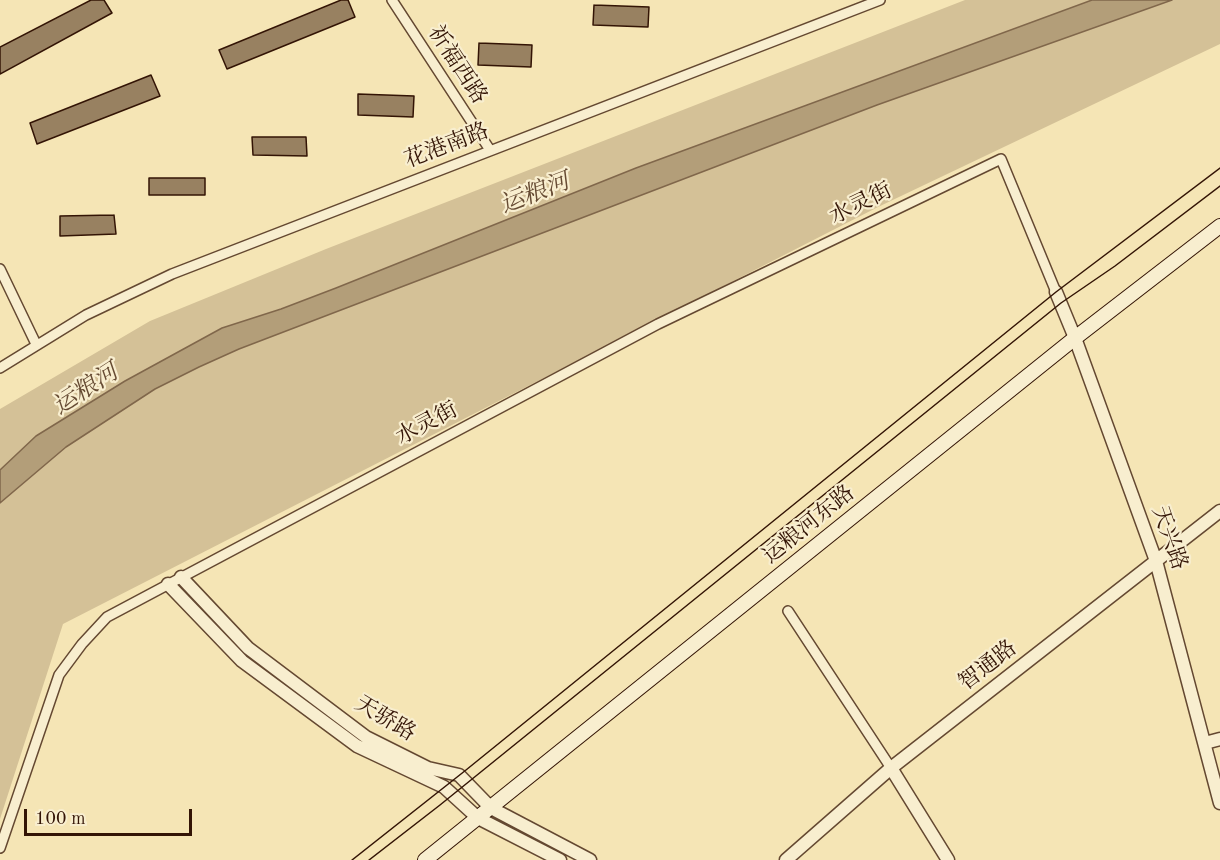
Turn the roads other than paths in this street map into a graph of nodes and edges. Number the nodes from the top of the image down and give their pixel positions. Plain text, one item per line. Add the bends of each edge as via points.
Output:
1 (392, 0) edge
2 (880, 0) edge
3 (490, 150) junction
4 (1220, 226) edge
5 (0, 269) edge
6 (1056, 292) joint
7 (1075, 338) junction
8 (36, 344) junction
9 (0, 368) edge
10 (1220, 511) edge
11 (1156, 561) junction
12 (181, 577) junction
13 (168, 584) junction
14 (788, 611) dead end
15 (1220, 739) edge
16 (1205, 743) junction
17 (891, 768) junction
18 (1220, 803) edge
19 (491, 808) junction
20 (478, 818) junction
21 (0, 848) edge
22 (425, 860) edge
23 (560, 860) edge
24 (590, 860) edge
25 (786, 860) edge
26 (948, 860) edge

1 - 3 street, 祈福西路
2 - 3 street, 花港南路
3 - 8 street, 花港南路 via 172,274
4 - 7 main road, 运粮河东路
5 - 8 street
6 - 7 street, 天兴路
6 - 12 street, 水灵街 via 1001,159 658,324
7 - 11 street, 天兴路
7 - 19 main road, 运粮河东路
8 - 9 street, 花港南路
10 - 11 street, 智通路
11 - 16 street, 天兴路
11 - 17 street, 智通路
12 - 13 street, 水灵街
12 - 19 street, 天骄路 via 248,648 366,737 428,768 459,775
13 - 20 street, 天骄路 via 242,660 357,746 444,787
13 - 21 street, 水灵街 via 107,617 59,675
14 - 17 street
15 - 16 street
16 - 18 street, 天兴路
17 - 25 street, 智通路
17 - 26 street
19 - 20 main road, 运粮河东路
19 - 24 street, 天骄路
20 - 22 main road, 运粮河东路
20 - 23 street, 天骄路

